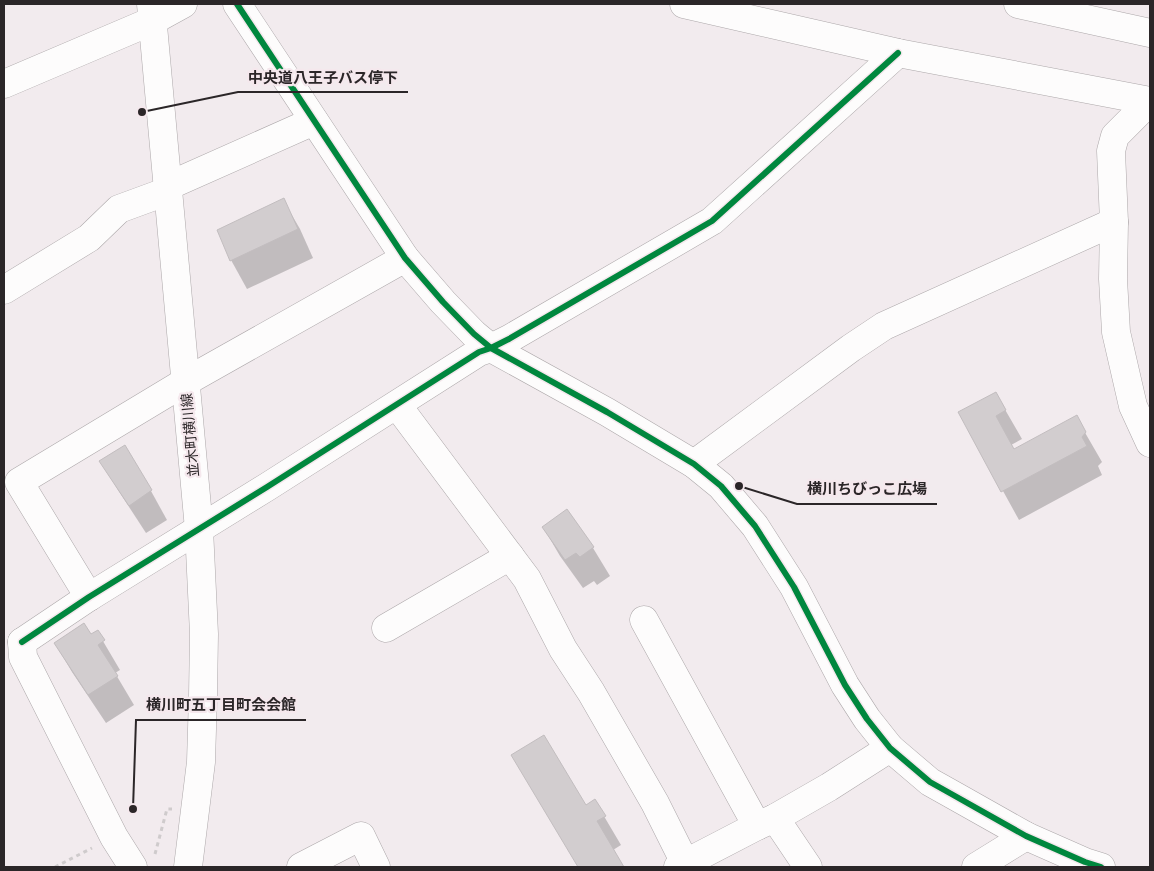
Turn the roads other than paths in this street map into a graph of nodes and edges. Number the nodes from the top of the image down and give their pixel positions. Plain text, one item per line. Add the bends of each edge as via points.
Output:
1 (183, 4) edge
2 (237, 4) edge
3 (684, 4) edge
4 (1018, 4) edge
5 (152, 12) edge
6 (1150, 33) edge
7 (898, 53) junction
8 (4, 84) edge
9 (1150, 101) edge
10 (314, 121) junction
11 (168, 188) junction
12 (1114, 222) junction
13 (405, 258) junction
14 (4, 290) edge
15 (491, 348) junction
16 (185, 382) junction
17 (397, 405) junction
18 (1150, 443) edge
19 (694, 464) junction
20 (199, 529) junction
21 (510, 556) junction
22 (89, 597) junction
23 (644, 620) dead end
24 (386, 628) dead end
25 (13, 637) edge
26 (890, 748) junction
27 (766, 822) junction
28 (1026, 836) junction
29 (143, 864) edge
30 (682, 865) edge
31 (188, 867) edge
32 (301, 867) edge
33 (376, 867) edge
34 (808, 867) edge
35 (976, 867) edge
36 (1101, 867) edge

1 - 5 main road
2 - 10 main road
3 - 7 main road
4 - 6 main road
5 - 8 main road
5 - 11 main road, 並木町横川線
7 - 9 main road
7 - 15 main road via 712,221
9 - 12 main road via 1115,136 1110,151
10 - 11 main road
10 - 13 main road
11 - 14 main road via 118,209 89,238
11 - 16 main road, 並木町横川線
12 - 18 main road via 1116,332 1133,406
12 - 19 main road via 884,326
13 - 15 main road via 443,302
13 - 16 main road
15 - 17 main road via 479,352
15 - 19 main road
16 - 20 main road, 並木町横川線
16 - 22 main road via 19,482
17 - 20 main road
17 - 21 main road
19 - 26 main road via 721,486 756,526 794,587 845,685
20 - 22 main road
20 - 31 main road, 並木町横川線 via 204,696 201,762
21 - 24 main road
21 - 30 main road via 527,579 563,648 650,794
22 - 25 main road
23 - 27 main road
25 - 29 main road via 114,836
26 - 27 main road
26 - 28 main road via 930,782
27 - 30 main road
27 - 34 main road
28 - 35 main road
28 - 36 main road
32 - 33 main road via 361,836

